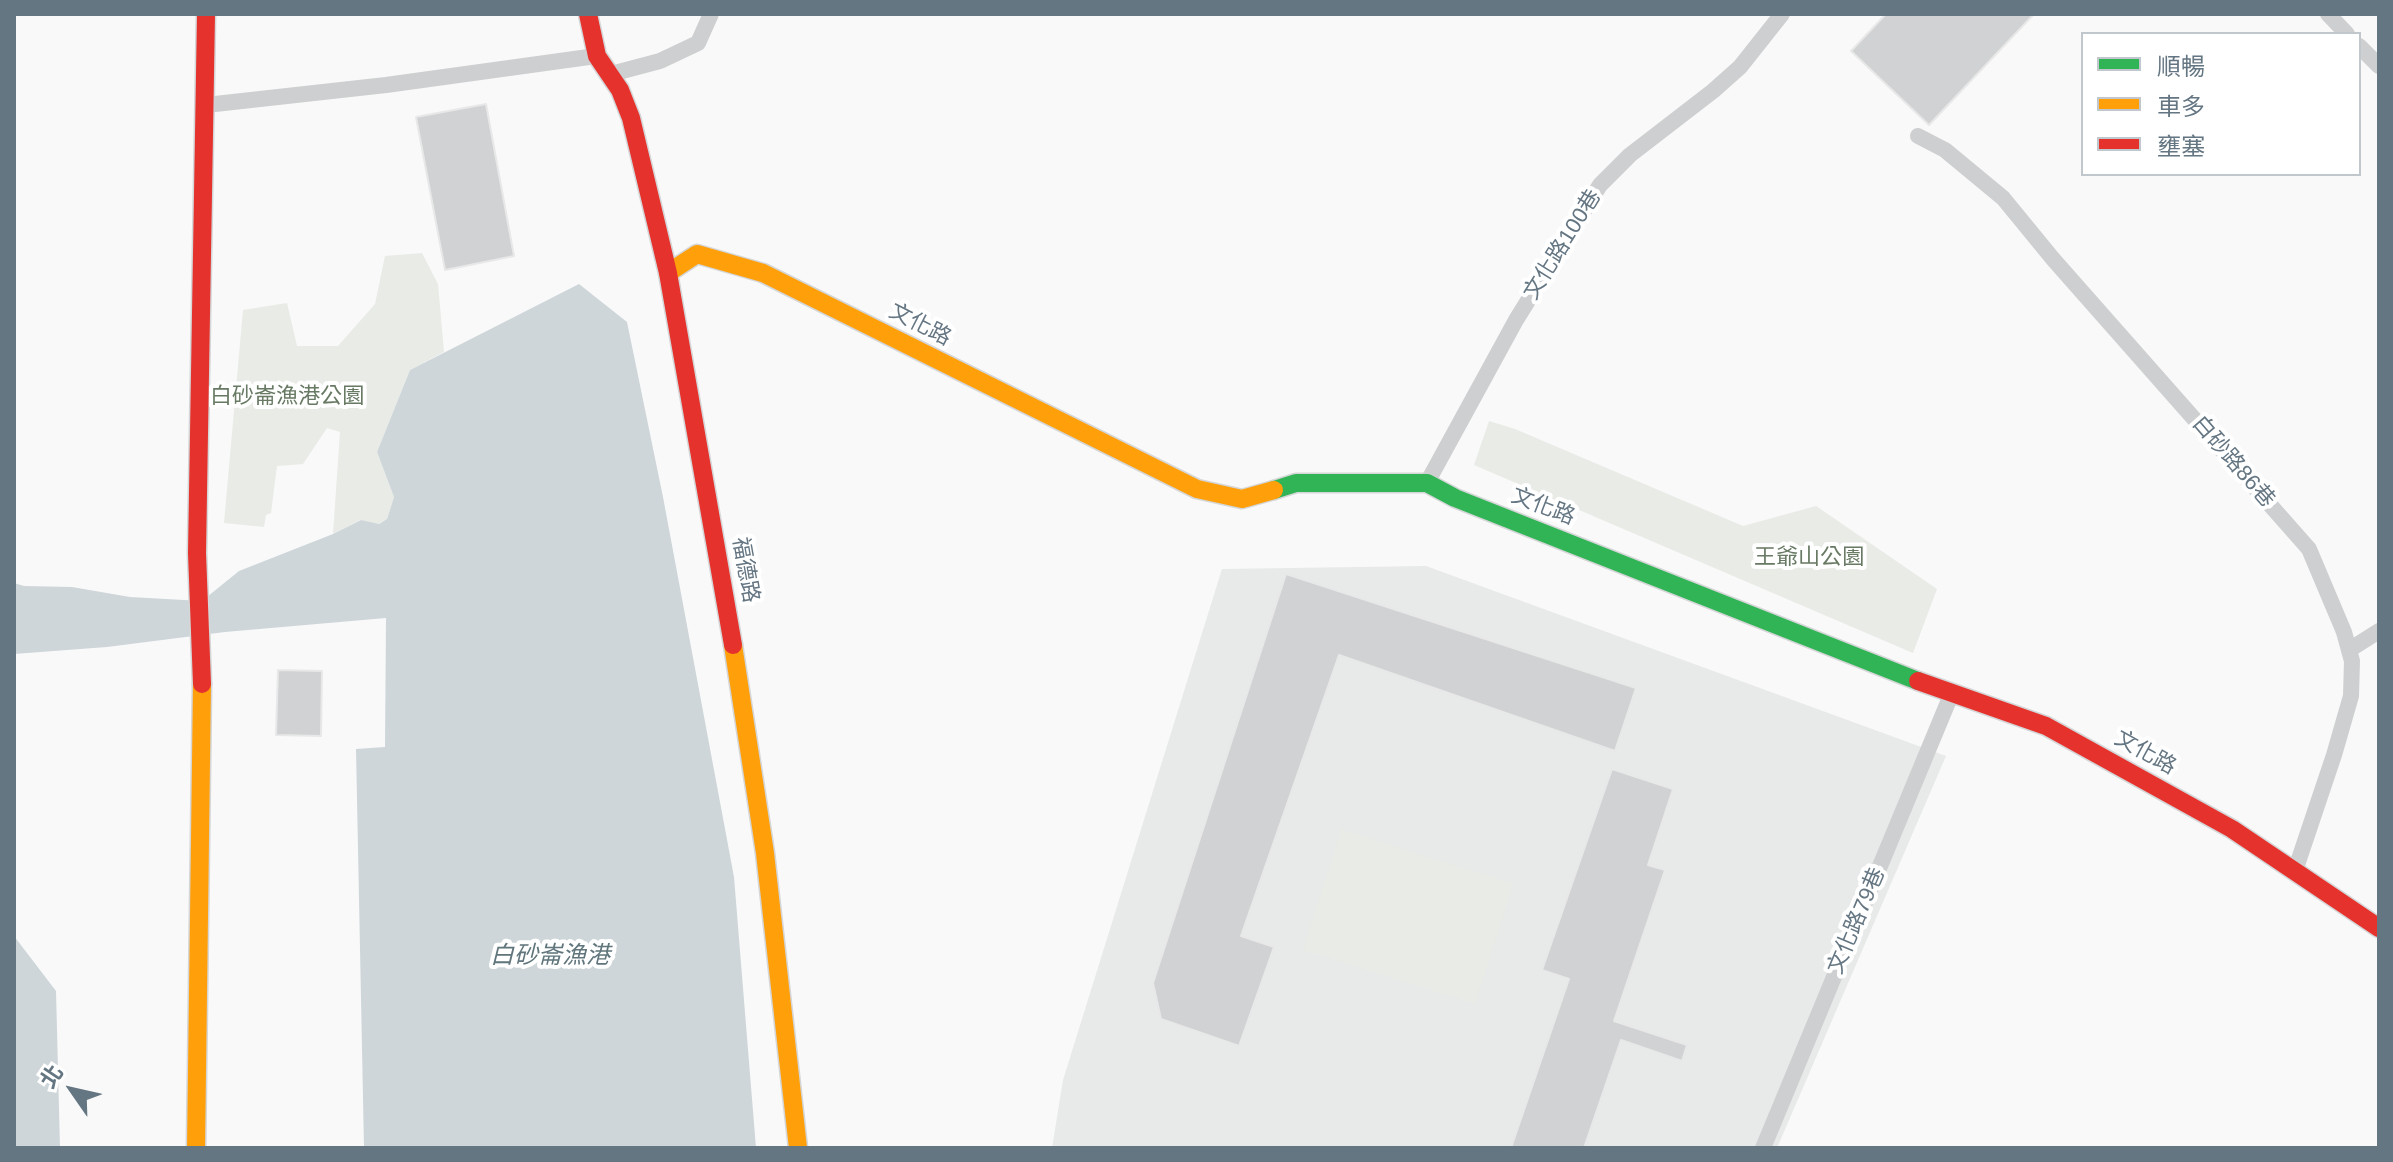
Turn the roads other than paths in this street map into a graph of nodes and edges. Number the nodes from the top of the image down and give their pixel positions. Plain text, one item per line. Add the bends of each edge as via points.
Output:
1 (206, 14) edge
2 (588, 14) edge
3 (711, 14) edge
4 (1782, 14) edge
5 (2328, 14) edge
6 (2345, 32) edge
7 (2361, 48) edge
8 (597, 56) junction
9 (2379, 66) edge
10 (609, 74) junction
11 (204, 105) junction
12 (1918, 136) dead end
13 (668, 273) junction
14 (1427, 483) junction
15 (2379, 631) edge
16 (2349, 650) junction
17 (1952, 694) junction
18 (2294, 872) junction
19 (2379, 928) edge
20 (196, 1148) edge
21 (798, 1148) edge
22 (1763, 1148) edge

1 - 11 street
2 - 8 street, 福德路
3 - 10 lane via 698,43 660,61
4 - 14 lane, 文化路100巷 via 1740,67 1600,185 1516,320
5 - 6 lane
7 - 9 lane
8 - 10 street, 福德路
8 - 11 lane
10 - 13 street, 福德路 via 631,118
11 - 20 street
12 - 16 lane, 白砂路86巷 via 1945,150 2003,198 2309,549
13 - 14 street, 文化路 via 697,254 763,273 1197,489 1242,499 1296,483
13 - 21 street, 福德路 via 765,853
14 - 17 street, 文化路
15 - 16 lane
16 - 18 lane, 白砂路86巷 via 2351,696
17 - 18 street, 文化路 via 2046,726 2232,829
17 - 22 lane, 文化路79巷
18 - 19 street, 文化路

